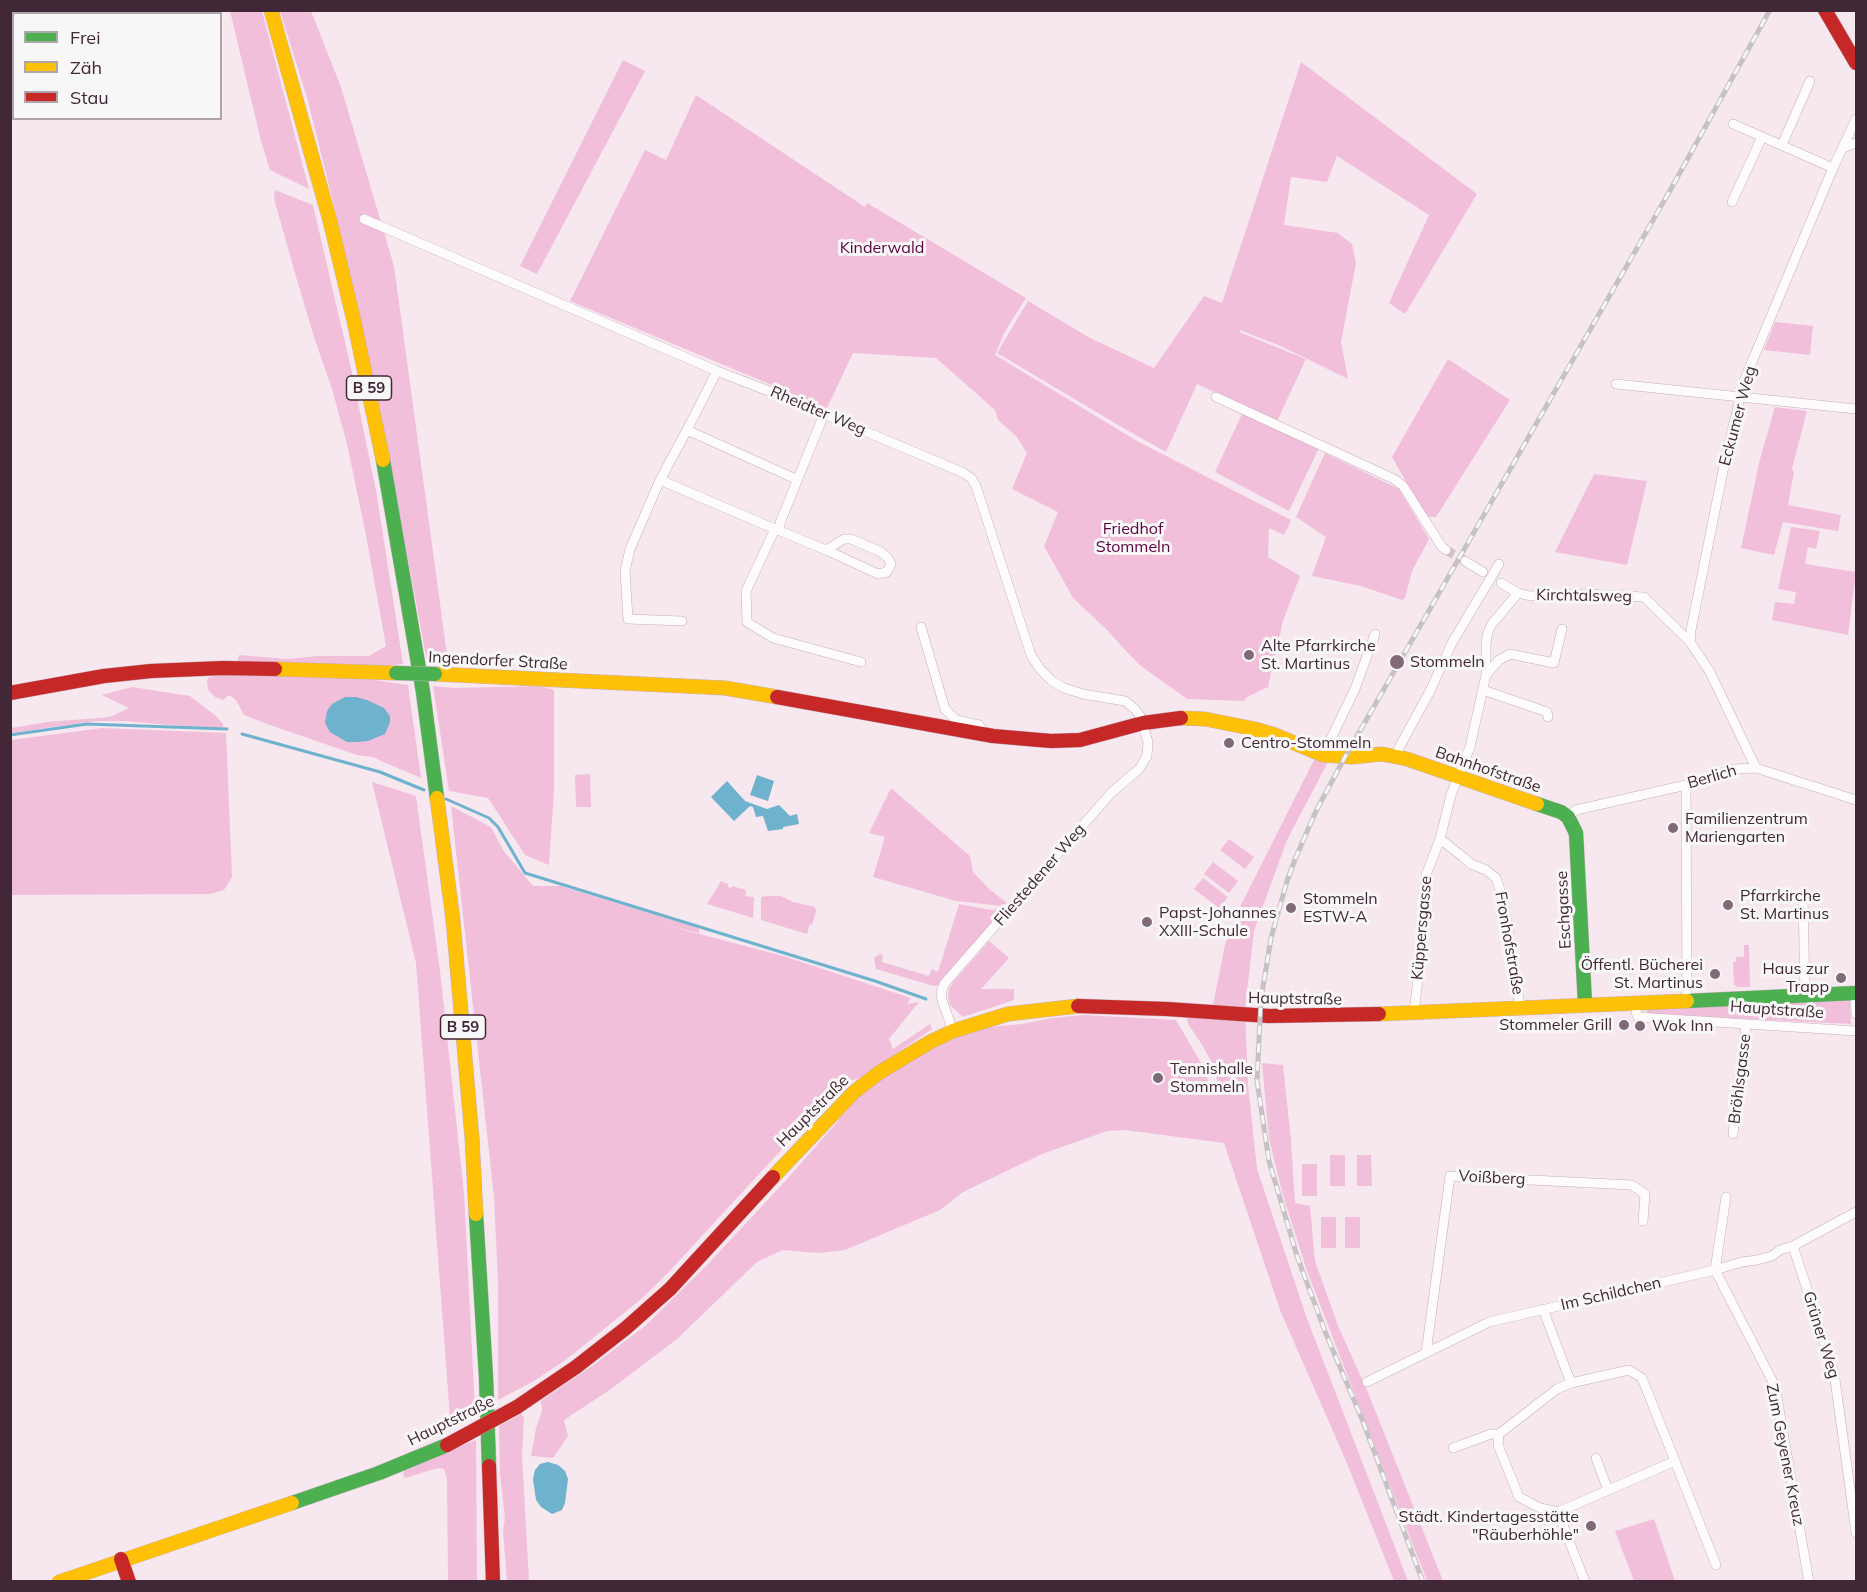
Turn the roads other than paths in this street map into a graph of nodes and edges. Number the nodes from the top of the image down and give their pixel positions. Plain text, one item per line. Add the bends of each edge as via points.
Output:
1 (271, 10) edge
2 (1825, 10) edge
3 (1857, 63) edge
4 (1810, 81) dead end
5 (1857, 119) edge
6 (1733, 124) dead end
7 (1762, 137) junction
8 (1857, 143) edge
9 (1782, 146) junction
10 (1842, 148) junction
11 (1833, 168) junction
12 (1732, 201) dead end
13 (364, 219) dead end
14 (717, 370) junction
15 (1616, 384) dead end
16 (1741, 396) junction
17 (1216, 397) dead end
18 (1857, 409) edge
19 (824, 414) junction
20 (687, 430) junction
21 (660, 480) junction
22 (798, 480) junction
23 (777, 530) junction
24 (826, 550) junction
25 (1446, 550) tunnel mouth
26 (1465, 561) tunnel mouth
27 (1499, 564) dead end
28 (1483, 572) dead end
29 (1501, 583) dead end
30 (1518, 593) junction
31 (681, 621) dead end
32 (921, 627) dead end
33 (1562, 629) dead end
34 (1375, 634) dead end
35 (1690, 642) junction
36 (861, 662) dead end
37 (1486, 675) junction
38 (1483, 690) junction
39 (10, 693) edge
40 (1548, 717) dead end
41 (1143, 723) junction
42 (981, 734) junction
43 (1323, 755) junction
44 (1396, 756) junction
45 (1345, 757) joint
46 (1756, 768) junction
47 (1458, 776) junction
48 (1686, 785) junction
49 (1857, 800) edge
50 (1568, 817) junction
51 (1440, 839) junction
52 (1803, 896) dead end
53 (1856, 993) edge
54 (1805, 996) junction
55 (1687, 1001) junction
56 (1636, 1003) junction
57 (1585, 1004) junction
58 (1520, 1007) junction
59 (1414, 1013) junction
60 (1857, 1014) edge
61 (1746, 1024) junction
62 (953, 1031) junction
63 (1857, 1031) edge
64 (1733, 1134) dead end
65 (1726, 1197) dead end
66 (1857, 1212) edge
67 (1643, 1221) dead end
68 (1793, 1246) junction
69 (1715, 1270) junction
70 (1543, 1310) junction
71 (1426, 1353) junction
72 (1367, 1382) dead end
73 (1571, 1383) junction
74 (1499, 1434) junction
75 (1453, 1448) dead end
76 (1596, 1458) dead end
77 (1676, 1461) junction
78 (1608, 1490) junction
79 (1558, 1512) junction
80 (1856, 1533) edge
81 (121, 1559) junction
82 (1716, 1565) dead end
83 (59, 1581) edge
84 (129, 1581) edge
85 (493, 1581) edge
86 (1585, 1581) edge
87 (1809, 1581) edge

1 - 85 street, B 59 via 330,220 373,410 417,648 453,920 472,1138
2 - 3 street
4 - 9 street
5 - 10 street, Eckumer Weg
6 - 7 street
7 - 9 street
7 - 12 street
8 - 10 street
9 - 11 street
10 - 11 street, Eckumer Weg
11 - 16 street, Eckumer Weg
13 - 14 street, Rheidter Weg
14 - 19 street, Rheidter Weg
14 - 20 street
15 - 16 street
16 - 18 street
16 - 35 street, Eckumer Weg
17 - 25 street via 1394,479 1403,486
19 - 22 street
19 - 41 street, Rheidter Weg via 972,479 1031,655 1040,669 1064,688 1125,701
20 - 21 street
20 - 22 street
21 - 23 street
21 - 31 street via 630,549 625,571 628,619
22 - 23 street
23 - 24 street
23 - 36 street via 746,591 747,622 773,639
24 - 24 street via 851,539 881,552 891,564 887,572 878,573
26 - 28 street
27 - 44 street via 1452,643
29 - 30 street, Kirchtalsweg
30 - 35 street, Kirchtalsweg via 1644,597
30 - 37 street, Küppersgasse via 1488,632
32 - 42 street, Ingendorfer Straße via 945,709 956,720 979,725
33 - 37 street via 1554,663 1510,654
34 - 43 street via 1355,689
35 - 46 street, Kirchtalsweg via 1710,672
37 - 38 street, Küppersgasse
38 - 40 street via 1547,712
38 - 47 street, Küppersgasse via 1470,747
39 - 42 street, Ingendorfer Straße, bridge via 150,671 223,668 396,673 725,688
41 - 42 street, Ingendorfer Straße via 1068,741
41 - 43 street, Ingendorfer Straße via 1185,717 1205,719 1275,735
41 - 62 street, Fliestedener Weg via 1147,756 1139,770 1111,793 944,984 942,1000
43 - 45 street, Ingendorfer Straße
44 - 45 street, Bahnhofstraße
44 - 47 street, Bahnhofstraße
46 - 48 street, Berlich via 1734,769
46 - 49 street, Berlich
47 - 50 street, Bahnhofstraße
47 - 51 street, Küppersgasse
48 - 50 street, Berlich via 1576,810
48 - 55 street
50 - 57 street, Eschgasse via 1577,844
51 - 58 street, Fronhofstraße via 1496,878 1503,899
51 - 59 street, Küppersgasse via 1426,875
52 - 54 street
53 - 54 street, Hauptstraße
53 - 60 street
54 - 55 street, Hauptstraße
55 - 56 street, Hauptstraße
56 - 57 street, Hauptstraße
56 - 61 street, Hauptstraße via 1638,1017
57 - 58 street, Hauptstraße
58 - 59 street, Hauptstraße
59 - 62 street, Hauptstraße via 1269,1016 1080,1006 1008,1014
61 - 63 street, Hauptstraße
61 - 64 street, Bröhlsgasse
62 - 81 street, Hauptstraße, bridge via 880,1071 854,1092 670,1288 576,1368 517,1407 447,1445 380,1473
65 - 69 street
66 - 68 street, Im Schildchen
67 - 71 street, Voißberg via 1645,1194 1632,1185 1450,1176
68 - 69 street, Im Schildchen via 1772,1256
68 - 80 street, Grüner Weg via 1834,1372
69 - 70 street, Im Schildchen
69 - 87 street, Zum Geyener Kreuz via 1775,1386
70 - 71 street, Im Schildchen via 1489,1322
70 - 73 street
71 - 72 street, Im Schildchen
73 - 74 street via 1557,1389
73 - 77 street via 1629,1370 1642,1378
74 - 75 street
74 - 79 street via 1498,1445 1519,1497
76 - 78 street
77 - 78 street
77 - 82 street
78 - 79 street
79 - 86 street
81 - 83 street, Hauptstraße
81 - 84 street

